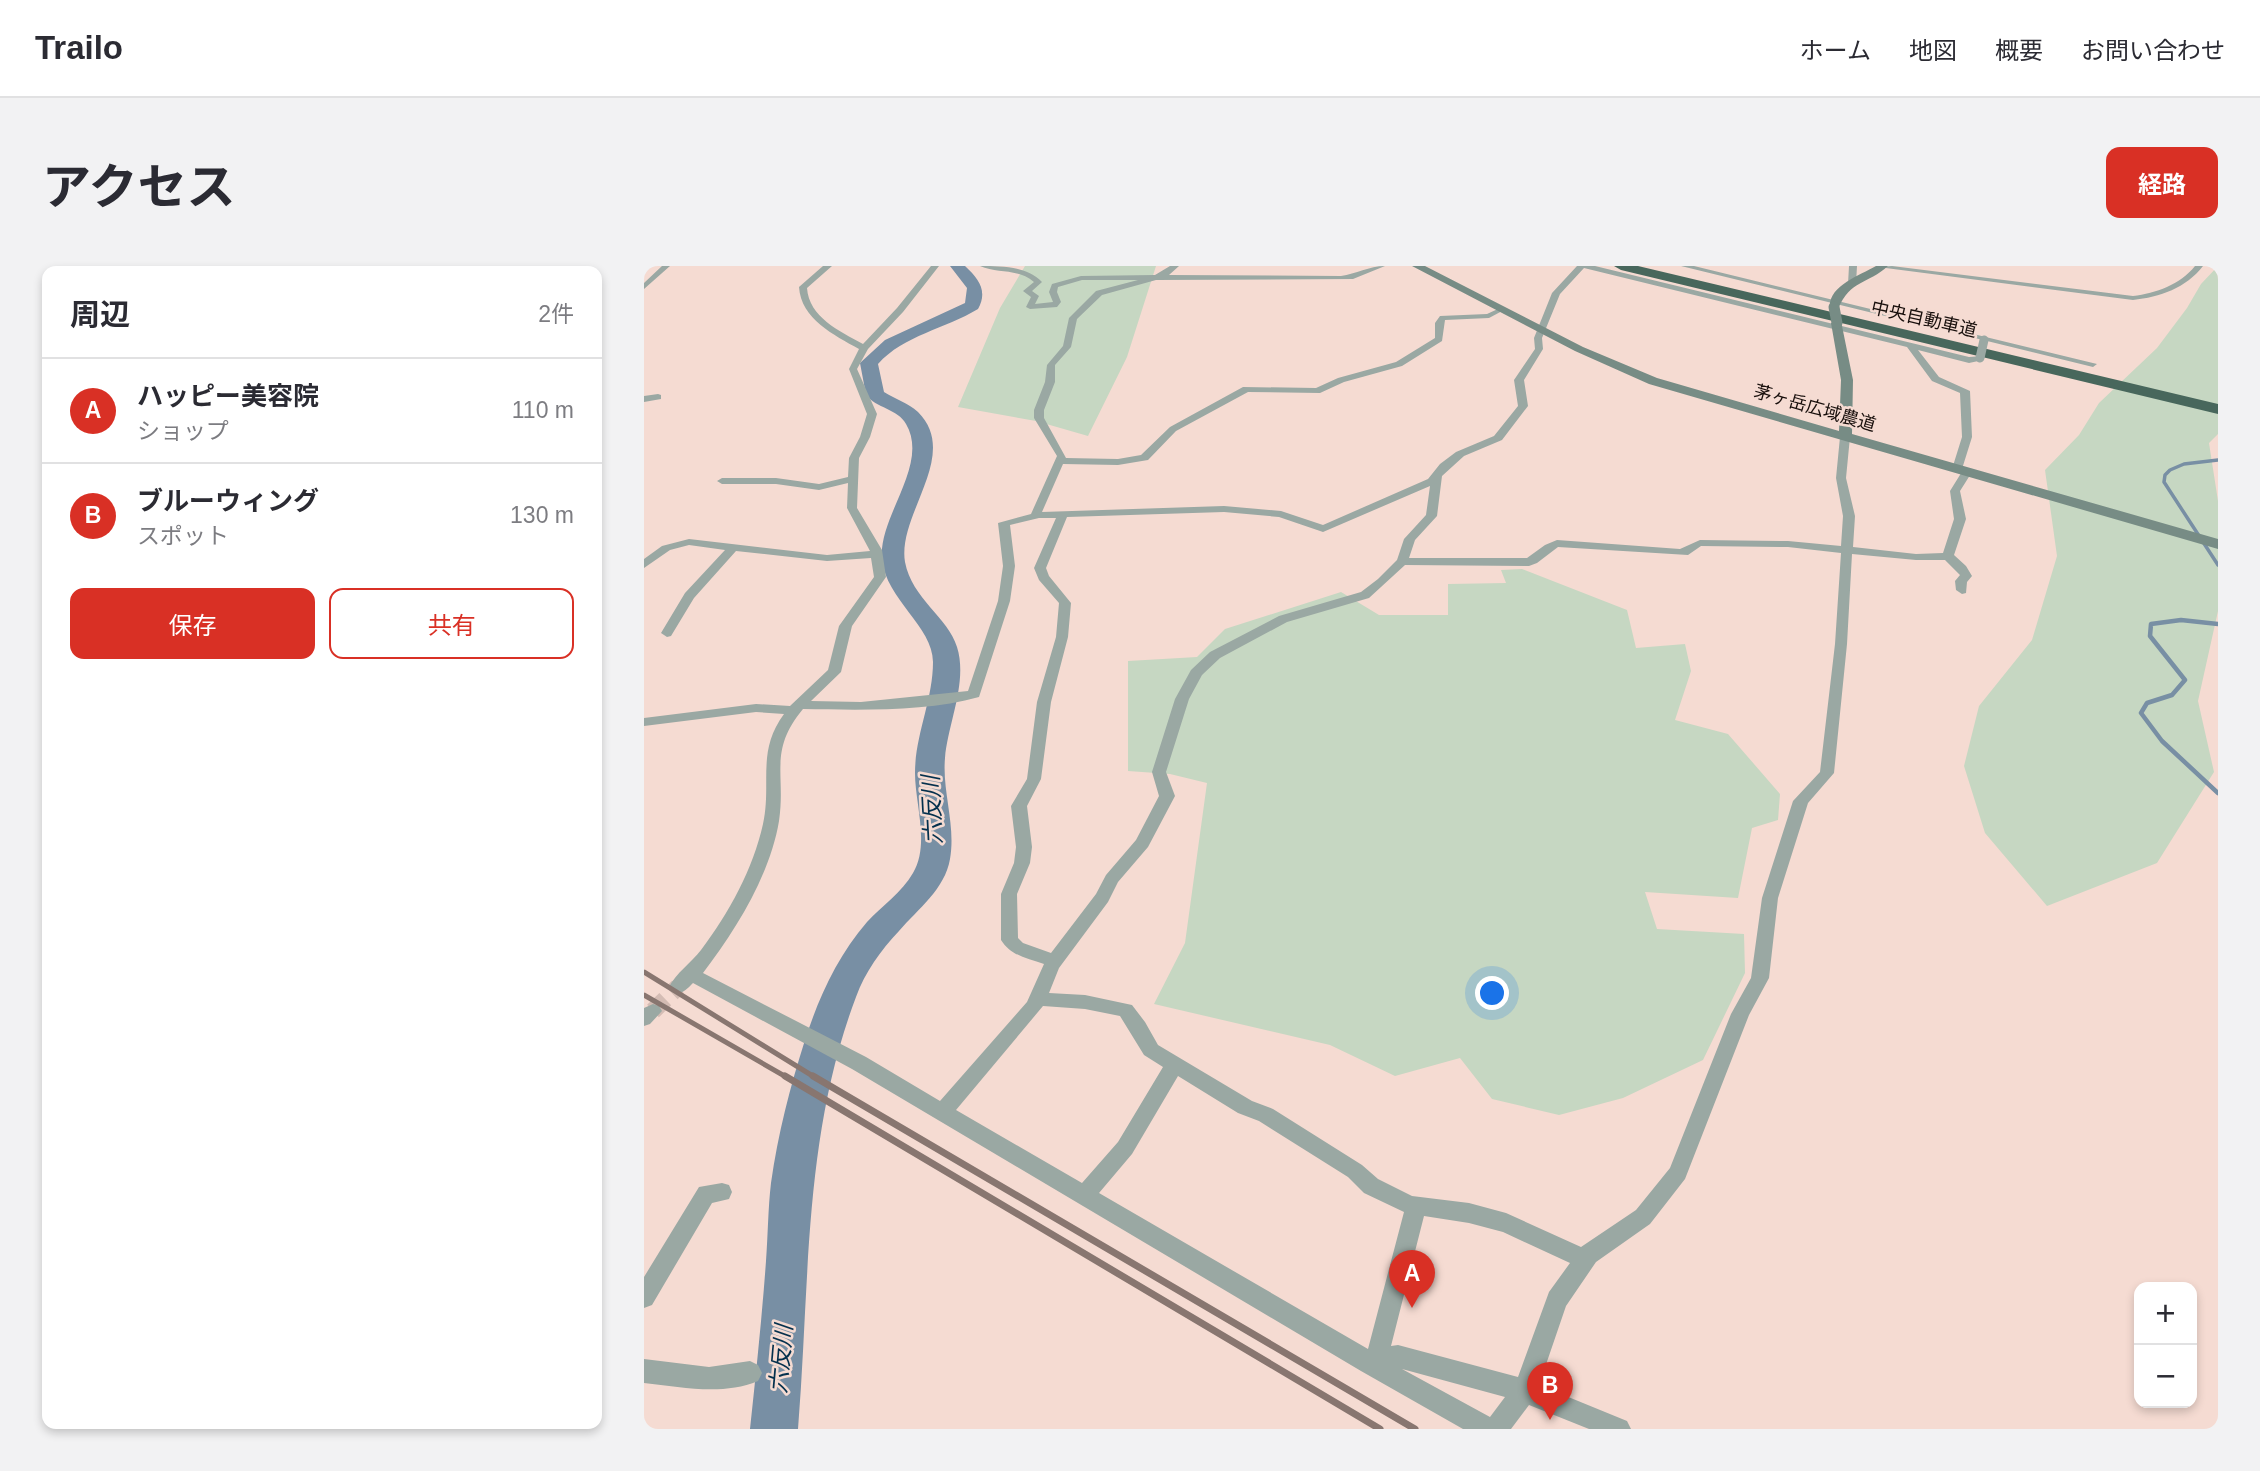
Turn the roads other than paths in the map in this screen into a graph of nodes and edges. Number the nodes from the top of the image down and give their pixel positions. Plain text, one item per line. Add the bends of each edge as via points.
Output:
1 (666, 266) edge
2 (828, 266) edge
3 (934, 266) edge
4 (984, 266) edge
5 (1175, 266) edge
6 (1381, 266) edge
7 (1417, 266) edge
8 (1584, 266) edge
9 (1621, 266) edge
10 (1643, 266) edge
11 (1685, 266) edge
12 (1853, 266) edge
13 (2199, 266) edge
14 (1883, 267) edge
15 (1159, 276) junction
16 (1852, 284) junction
17 (644, 287) edge
18 (1834, 304) junction
19 (1500, 310) junction
20 (1837, 325) junction
21 (1542, 330) junction
22 (1985, 339) junction
23 (1908, 343) junction
24 (863, 348) junction
25 (2093, 363) dead end
26 (2169, 394) junction
27 (658, 397) dead end
28 (644, 399) edge
29 (2218, 403) edge
30 (2218, 410) edge
31 (1845, 437) junction
32 (1062, 461) junction
33 (1962, 470) junction
34 (1437, 477) junction
35 (852, 479) junction
36 (722, 481) dead end
37 (1063, 515) junction
38 (1035, 516) junction
39 (2218, 544) edge
40 (734, 546) junction
41 (1847, 549) junction
42 (877, 554) junction
43 (1948, 556) junction
44 (1402, 561) junction
45 (644, 564) edge
46 (1962, 590) dead end
47 (667, 633) dead end
48 (797, 708) junction
49 (644, 722) edge
50 (1054, 961) junction
51 (692, 975) junction
52 (678, 987) tunnel mouth
53 (1038, 999) junction
54 (1175, 1064) junction
55 (942, 1113) junction
56 (722, 1192) dead end
57 (1084, 1196) junction
58 (1416, 1205) junction
59 (1584, 1259) junction
60 (644, 1297) edge
61 (1373, 1362) junction
62 (644, 1371) edge
63 (750, 1373) dead end
64 (1525, 1391) junction
65 (1487, 1429) edge
66 (1496, 1429) edge
67 (1619, 1429) edge

1 - 17 street
2 - 24 street via 803,287 804,302 829,329
3 - 24 street
4 - 15 street via 1036,278 1038,282 1027,291 1035,296 1030,307 1037,308 1054,306 1052,289 1065,281
5 - 15 street
6 - 15 street via 1341,278
7 - 19 street, 茅ヶ岳広域農道
8 - 20 street
8 - 21 street via 1556,293
9 - 26 highway, 中央自動車道
10 - 26 highway, 中央自動車道
11 - 18 street
12 - 16 street
13 - 14 street via 2179,284 2133,298
14 - 16 street
15 - 32 street via 1099,293 1073,318 1067,346 1051,365 1039,410
16 - 18 street
18 - 20 street, bridge
18 - 22 street
19 - 21 street, 茅ヶ岳広域農道
19 - 32 street via 1489,316 1443,318 1439,339 1415,355 1317,391 1246,389 1173,429 1143,458
20 - 23 street
20 - 31 street via 1847,368 1850,414
21 - 31 street, 茅ヶ岳広域農道 via 1653,381
21 - 34 street via 1539,349 1520,380 1523,406 1498,438 1460,454
22 - 23 street, bridge via 1980,358 1969,360
22 - 25 street
23 - 33 street via 1931,378 1965,391 1967,437
24 - 35 street via 853,369 872,414
26 - 29 highway, 中央自動車道
26 - 30 highway, 中央自動車道
27 - 28 street
31 - 33 street, 茅ヶ岳広域農道
31 - 41 street via 1841,478 1850,516
32 - 38 street
33 - 39 street, 茅ヶ岳広域農道
33 - 43 street via 1955,491 1960,519
34 - 37 street via 1323,528 1263,511 1171,509
34 - 44 street via 1431,516 1410,539
35 - 36 street via 819,487
35 - 42 street via 855,517
37 - 38 street
37 - 50 street via 1040,568 1065,603 1062,637 1044,702 1034,779 1019,806 1024,847 1009,894 1010,940 1017,948
38 - 48 street via 1004,523 1009,566 1004,601 974,694 926,702
40 - 42 street via 827,558
40 - 45 street via 676,544
40 - 47 street via 705,575
41 - 43 street
41 - 44 street via 1700,543 1689,552 1680,552 1557,543 1529,562
41 - 59 street via 1827,773 1801,801 1770,898 1760,978 1740,1014 1678,1173 1643,1217
42 - 48 street via 880,577 843,631 834,672
43 - 46 street via 1966,576
44 - 50 street via 1365,594 1283,619 1215,655 1196,673 1182,699 1159,772 1167,796 1143,843
48 - 49 street via 756,708
48 - 51 street via 779,732 771,753 771,820 758,867
50 - 53 street
51 - 52 street
51 - 55 street via 859,1063
53 - 54 street via 1126,1010 1151,1050
53 - 55 street
54 - 57 street via 1125,1147
54 - 58 street via 1266,1115 1371,1186
55 - 57 street
56 - 60 street via 706,1194
57 - 61 street
58 - 59 street via 1506,1223
58 - 61 street
59 - 64 street via 1557,1300
61 - 64 street via 1398,1356
61 - 65 street
62 - 63 street via 709,1379
64 - 66 street
64 - 67 street

